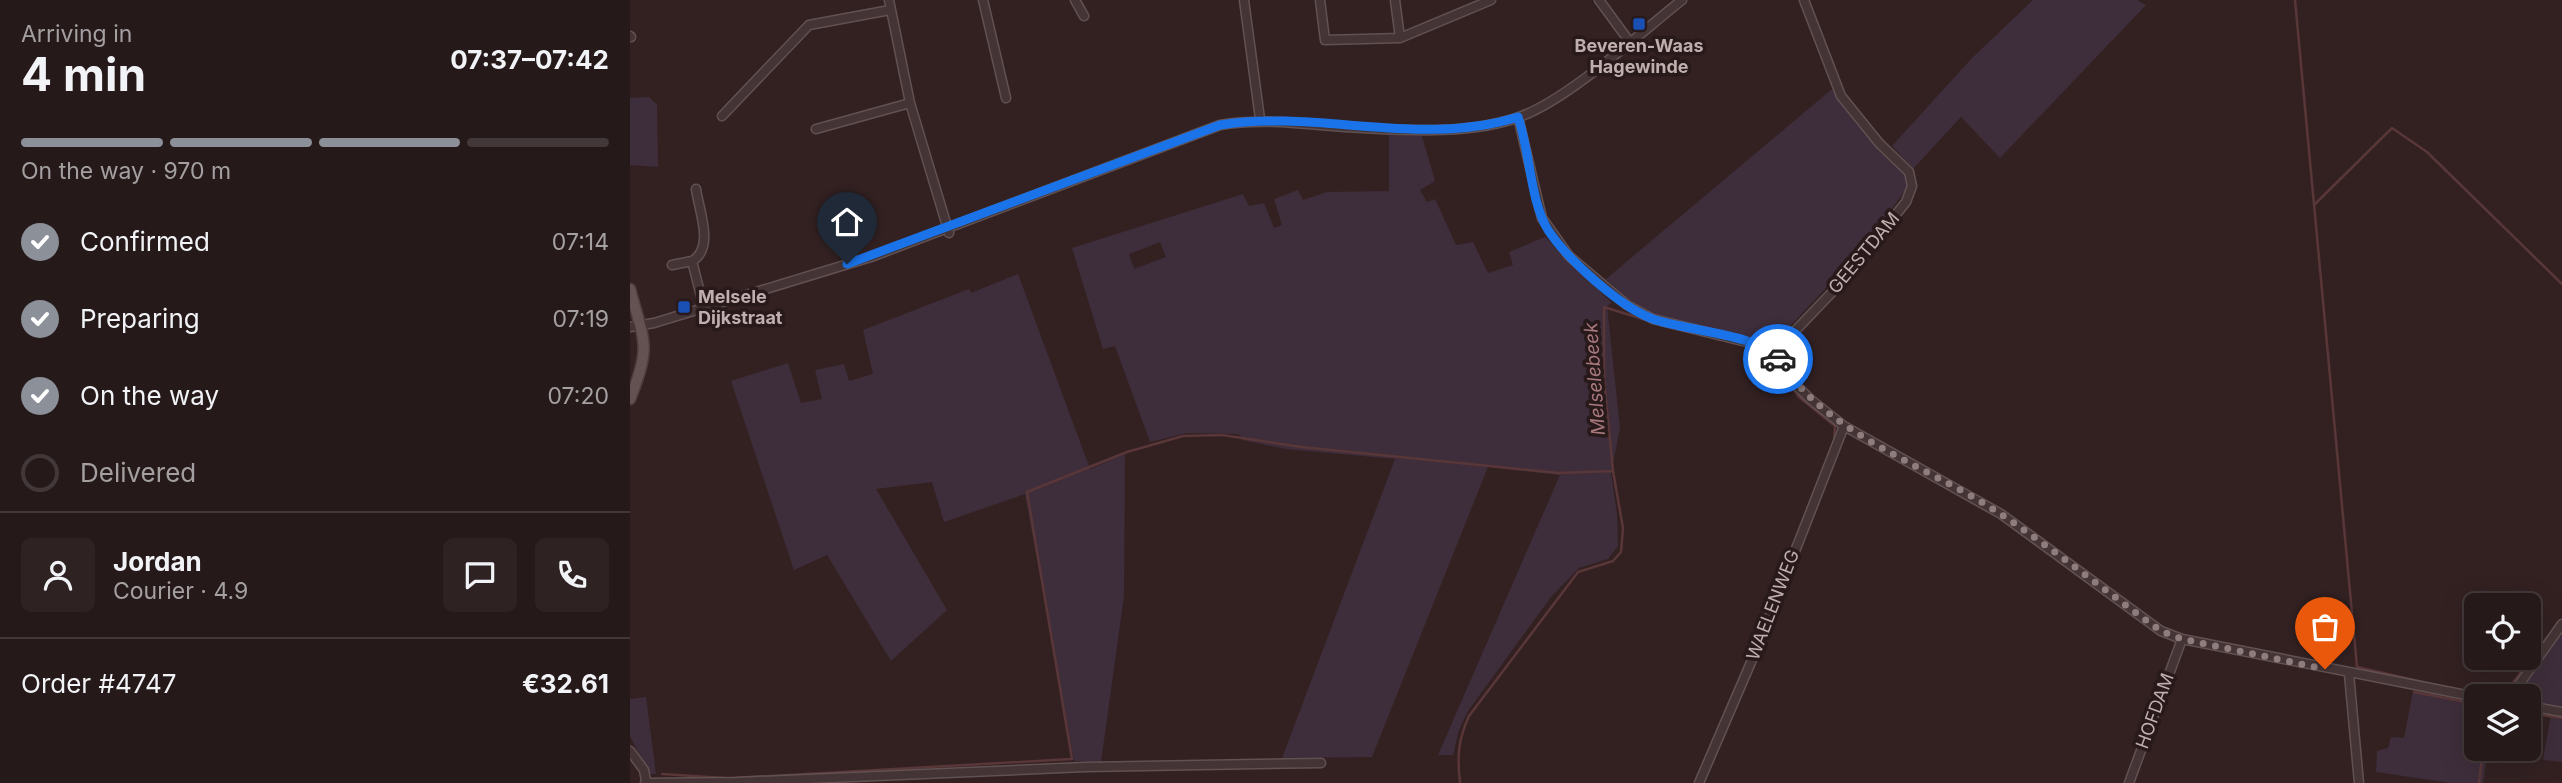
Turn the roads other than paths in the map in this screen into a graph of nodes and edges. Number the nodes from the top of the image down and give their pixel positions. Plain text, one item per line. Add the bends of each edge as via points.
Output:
1 (889, 0) edge
2 (983, 0) edge
3 (1075, 0) edge
4 (1244, 0) edge
5 (1320, 0) edge
6 (1395, 0) edge
7 (1491, 0) edge
8 (1599, 0) edge
9 (1682, 0) edge
10 (1804, 0) edge
11 (891, 10) junction
12 (1084, 16) dead end
13 (1400, 38) junction
14 (1629, 41) junction
15 (1006, 98) dead end
16 (910, 103) junction
17 (722, 116) dead end
18 (1518, 117) junction
19 (1260, 119) junction
20 (816, 129) dead end
21 (696, 189) dead end
22 (948, 231) junction
23 (692, 261) junction
24 (672, 265) dead end
25 (630, 289) edge
26 (704, 307) junction
27 (642, 325) junction
28 (630, 327) edge
29 (1774, 352) junction
30 (630, 399) edge
31 (1844, 426) junction
32 (2562, 624) edge
33 (2182, 639) junction
34 (2349, 674) junction
35 (2520, 684) edge
36 (2464, 695) edge
37 (2541, 708) edge
38 (2562, 712) edge
39 (630, 751) edge
40 (1321, 763) dead end
41 (645, 782) edge
42 (1699, 783) edge
43 (2129, 783) edge
44 (2359, 783) edge

1 - 11 street
2 - 15 street
3 - 12 street
4 - 19 street
5 - 13 street via 1325,40
6 - 13 street
7 - 13 street
8 - 14 street
9 - 14 street
10 - 29 street, GEESTDAM via 1841,96 1909,172 1912,186 1906,202 1839,285
11 - 16 street
11 - 17 street via 808,25
14 - 18 street via 1555,98
16 - 20 street
16 - 22 street
18 - 19 street via 1487,125 1410,129
18 - 29 street via 1542,218 1569,256 1646,316
19 - 22 street via 1220,125
21 - 23 street via 705,246 701,256
22 - 26 street
23 - 24 street
23 - 26 street
25 - 27 main road
26 - 27 street
27 - 28 street
27 - 30 main road via 646,353
29 - 31 street via 1790,379
31 - 33 street via 2001,514 2161,631
31 - 42 street, WAELENWEG
32 - 35 street
33 - 34 street
33 - 43 street, HOFDAM
34 - 36 street
34 - 44 street
37 - 38 street
39 - 41 street via 644,770
40 - 41 street

